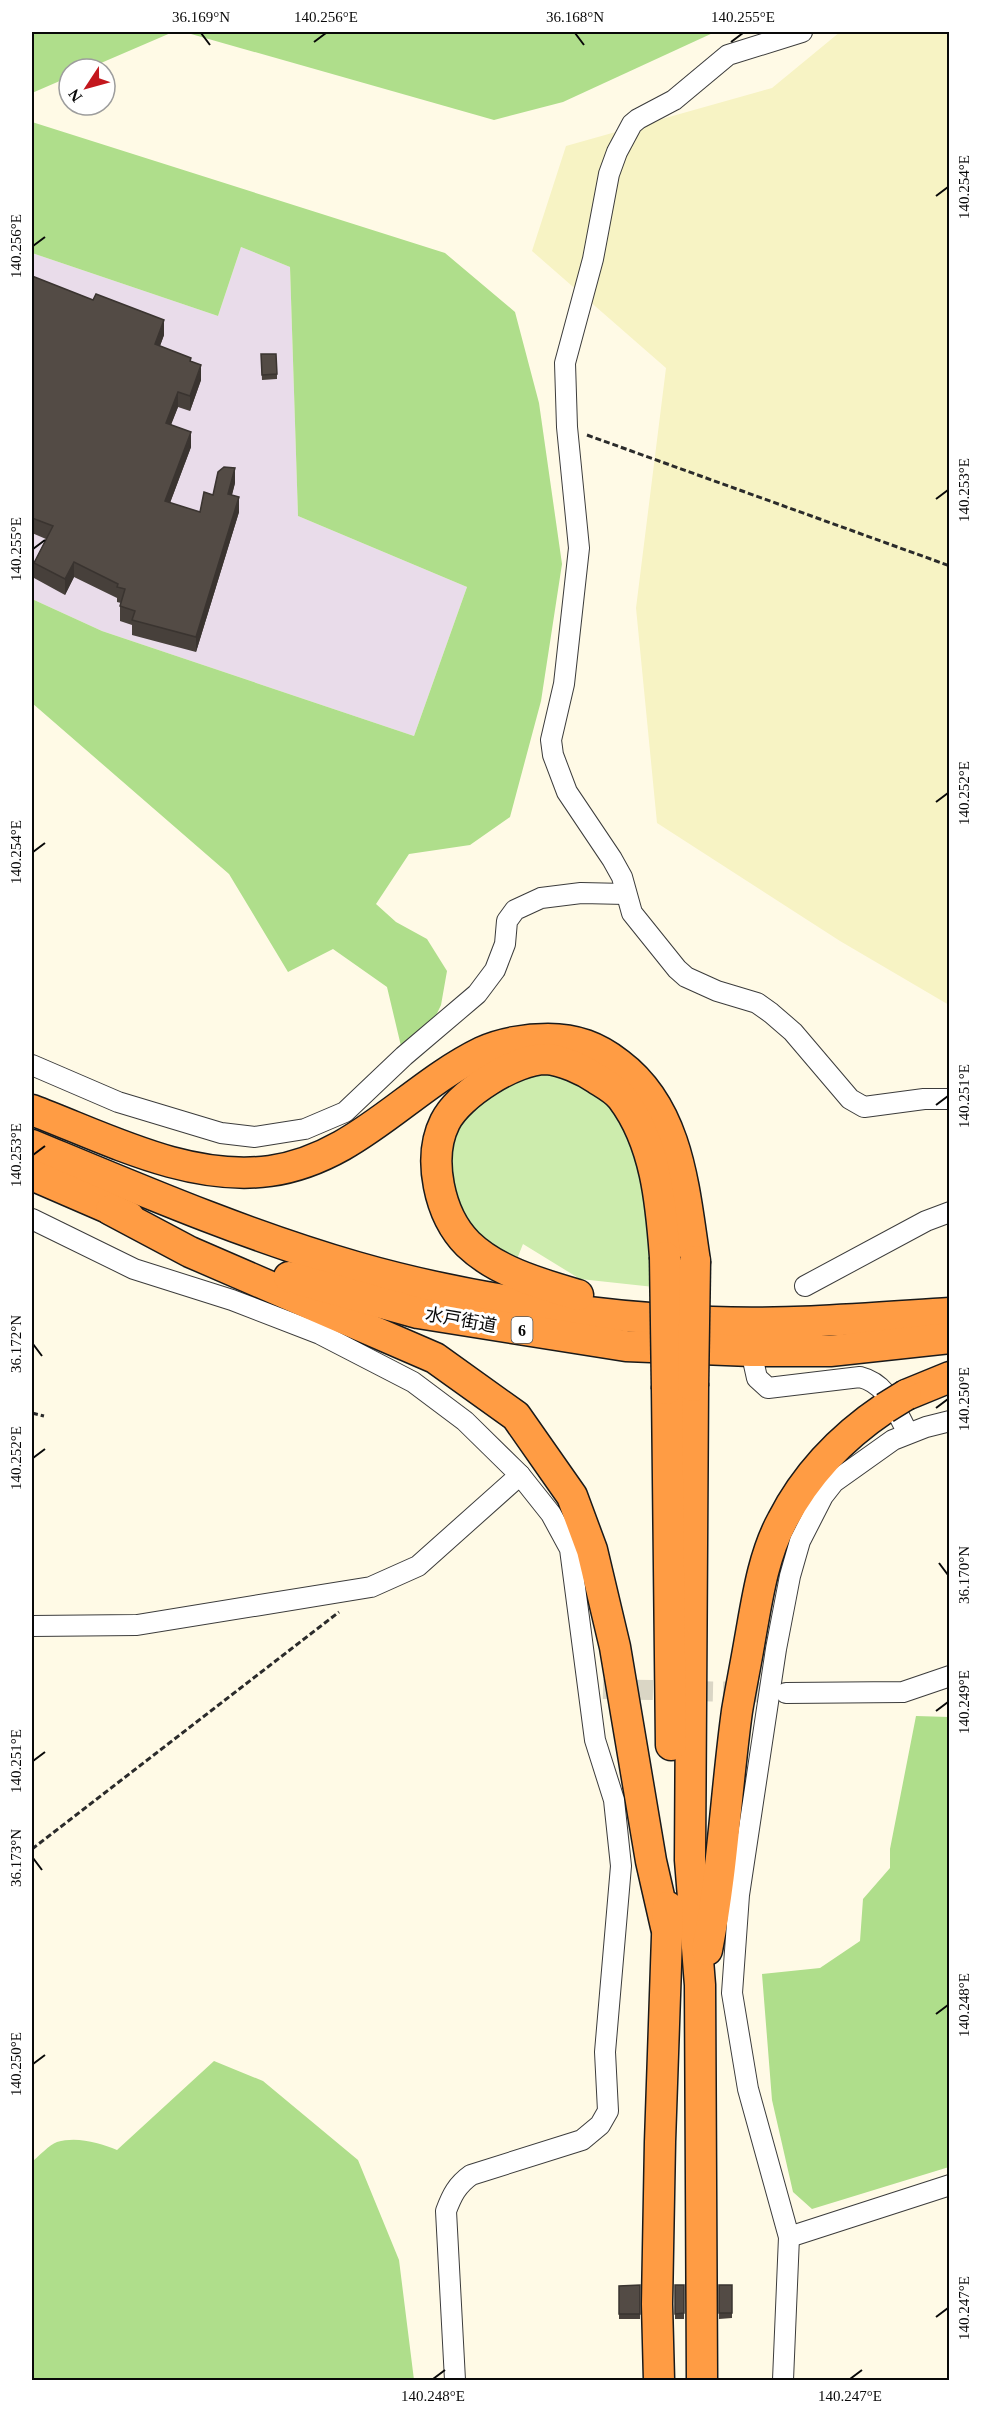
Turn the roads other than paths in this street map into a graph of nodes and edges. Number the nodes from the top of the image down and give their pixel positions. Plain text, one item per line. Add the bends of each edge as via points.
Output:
1 (802, 32) edge
2 (626, 894) junction
3 (32, 1065) edge
4 (950, 1099) edge
5 (32, 1110) edge
6 (32, 1144) edge
7 (32, 1175) edge
8 (111, 1210) junction
9 (950, 1212) edge
10 (32, 1219) edge
11 (805, 1286) dead end
12 (950, 1313) edge
13 (778, 1321) junction
14 (950, 1338) edge
15 (751, 1351) junction
16 (950, 1377) edge
17 (680, 1388) junction
18 (950, 1421) edge
19 (908, 1433) junction
20 (520, 1475) junction
21 (32, 1626) edge
22 (950, 1676) edge
23 (786, 1693) tunnel mouth
24 (666, 1927) junction
25 (700, 1985) junction
26 (950, 2185) edge
27 (789, 2237) junction
28 (455, 2380) edge
29 (659, 2380) edge
30 (702, 2380) edge
31 (783, 2380) edge

1 - 2 street via 728,55 674,100 632,124 609,174 593,259 568,346 564,381 579,548 564,684 551,740 567,792 612,860
2 - 3 street via 581,893 541,898 515,910 507,921 505,944 495,970 477,993 345,1112 305,1129 255,1137 221,1133 118,1102
2 - 4 street via 632,913 677,969 686,977 757,1003 771,1013 793,1032 850,1099 864,1107 879,1107
5 - 17 highway, bridge via 138,1151 189,1166 220,1173 270,1171 302,1163 350,1142 483,1051 534,1039 584,1043 639,1079 658,1107 675,1149 695,1261
6 - 13 highway, 水戸街道 / 6 via 289,1247 425,1285 562,1308 712,1322
7 - 8 highway, 水戸街道 / 6
8 - 15 highway, 水戸街道 / 6 via 271,1272 418,1313 626,1346
8 - 24 highway via 190,1252 435,1358 516,1416 572,1496 592,1550 615,1647
9 - 11 street
10 - 20 street via 134,1269 232,1300 320,1334 413,1382 465,1421
12 - 13 highway, 水戸街道 / 6
13 - 17 highway, bridge via 582,1296 535,1282 488,1259 467,1243 443,1203 439,1184 438,1142 457,1105 474,1091 504,1071 547,1059 590,1074 621,1096 639,1125 660,1197 665,1257
14 - 15 highway, 水戸街道 / 6 via 830,1351
15 - 19 street via 757,1378 768,1388 868,1379 885,1391
16 - 25 highway via 896,1402 844,1439 815,1469 781,1523 758,1593 737,1711 716,1907
17 - 24 highway via 672,1863
17 - 25 highway via 690,1860
18 - 19 street
19 - 27 street via 834,1482 800,1541 790,1576 755,1786 739,1895 732,1993 751,2100
20 - 21 street via 418,1566 371,1587 137,1625
20 - 28 street via 551,1514 570,1549 595,1688 595,1740 614,1800 621,1866 605,2052 608,2111 600,2125 582,2140 471,2175 460,2182 453,2194 446,2211
22 - 23 street via 903,1692
24 - 29 highway via 657,2304
25 - 30 highway
26 - 27 street
27 - 31 street

